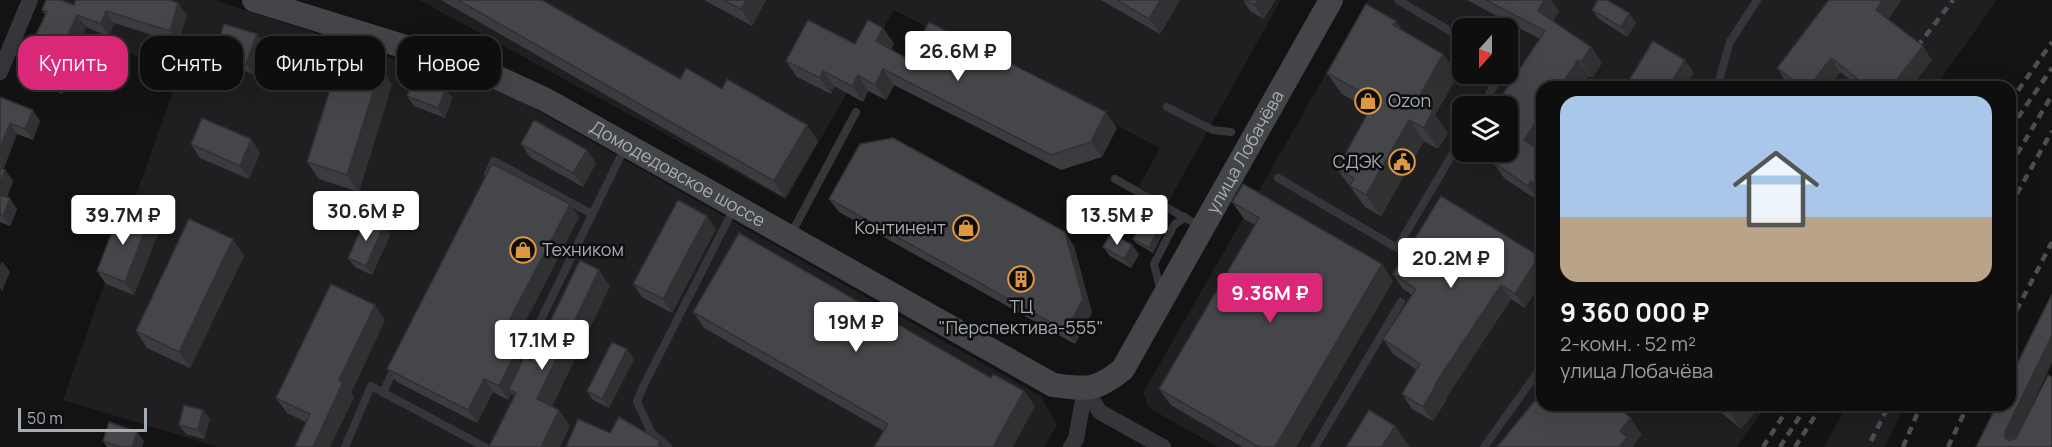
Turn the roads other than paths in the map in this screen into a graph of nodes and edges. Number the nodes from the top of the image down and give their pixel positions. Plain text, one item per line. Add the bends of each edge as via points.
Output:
1 (30, 0) edge
2 (254, 0) edge
3 (1331, 0) edge
4 (1398, 0) edge
5 (1757, 0) edge
6 (1452, 32) edge
7 (0, 72) edge
8 (1719, 81) edge
9 (1167, 107) dead end
10 (856, 112) dead end
11 (1231, 132) dead end
12 (626, 145) junction
13 (1452, 155) edge
14 (1278, 178) dead end
15 (1115, 179) dead end
16 (484, 182) edge
17 (735, 206) junction
18 (592, 214) junction
19 (1194, 222) junction
20 (789, 237) junction
21 (1401, 302) dead end
22 (403, 351) edge
23 (532, 365) edge
24 (1536, 374) edge
25 (1085, 389) junction
26 (383, 393) junction
27 (345, 447) edge
28 (485, 447) edge
29 (668, 447) edge
30 (1071, 447) edge
31 (1163, 447) edge
32 (1314, 447) edge
33 (1484, 447) edge

1 - 7 street
2 - 12 main road, Домодедовское шоссе via 483,71 546,100
3 - 19 main road, улица Лобачёва
4 - 6 lane
5 - 8 lane via 1730,42
9 - 11 lane via 1213,130
10 - 20 lane
12 - 17 main road, Домодедовское шоссе
12 - 18 lane
13 - 14 lane via 1397,248
15 - 19 lane
16 - 18 lane via 494,161
17 - 20 main road, Домодедовское шоссе
17 - 29 lane via 637,402 651,432
18 - 23 lane via 527,348 538,354
19 - 25 main road, улица Лобачёва via 1162,300 1123,369 1107,383
20 - 25 main road, Домодедовское шоссе via 1053,385
21 - 32 lane
22 - 26 lane
24 - 33 lane
25 - 30 street
25 - 31 street via 1101,412
26 - 27 lane via 371,386
26 - 28 lane

